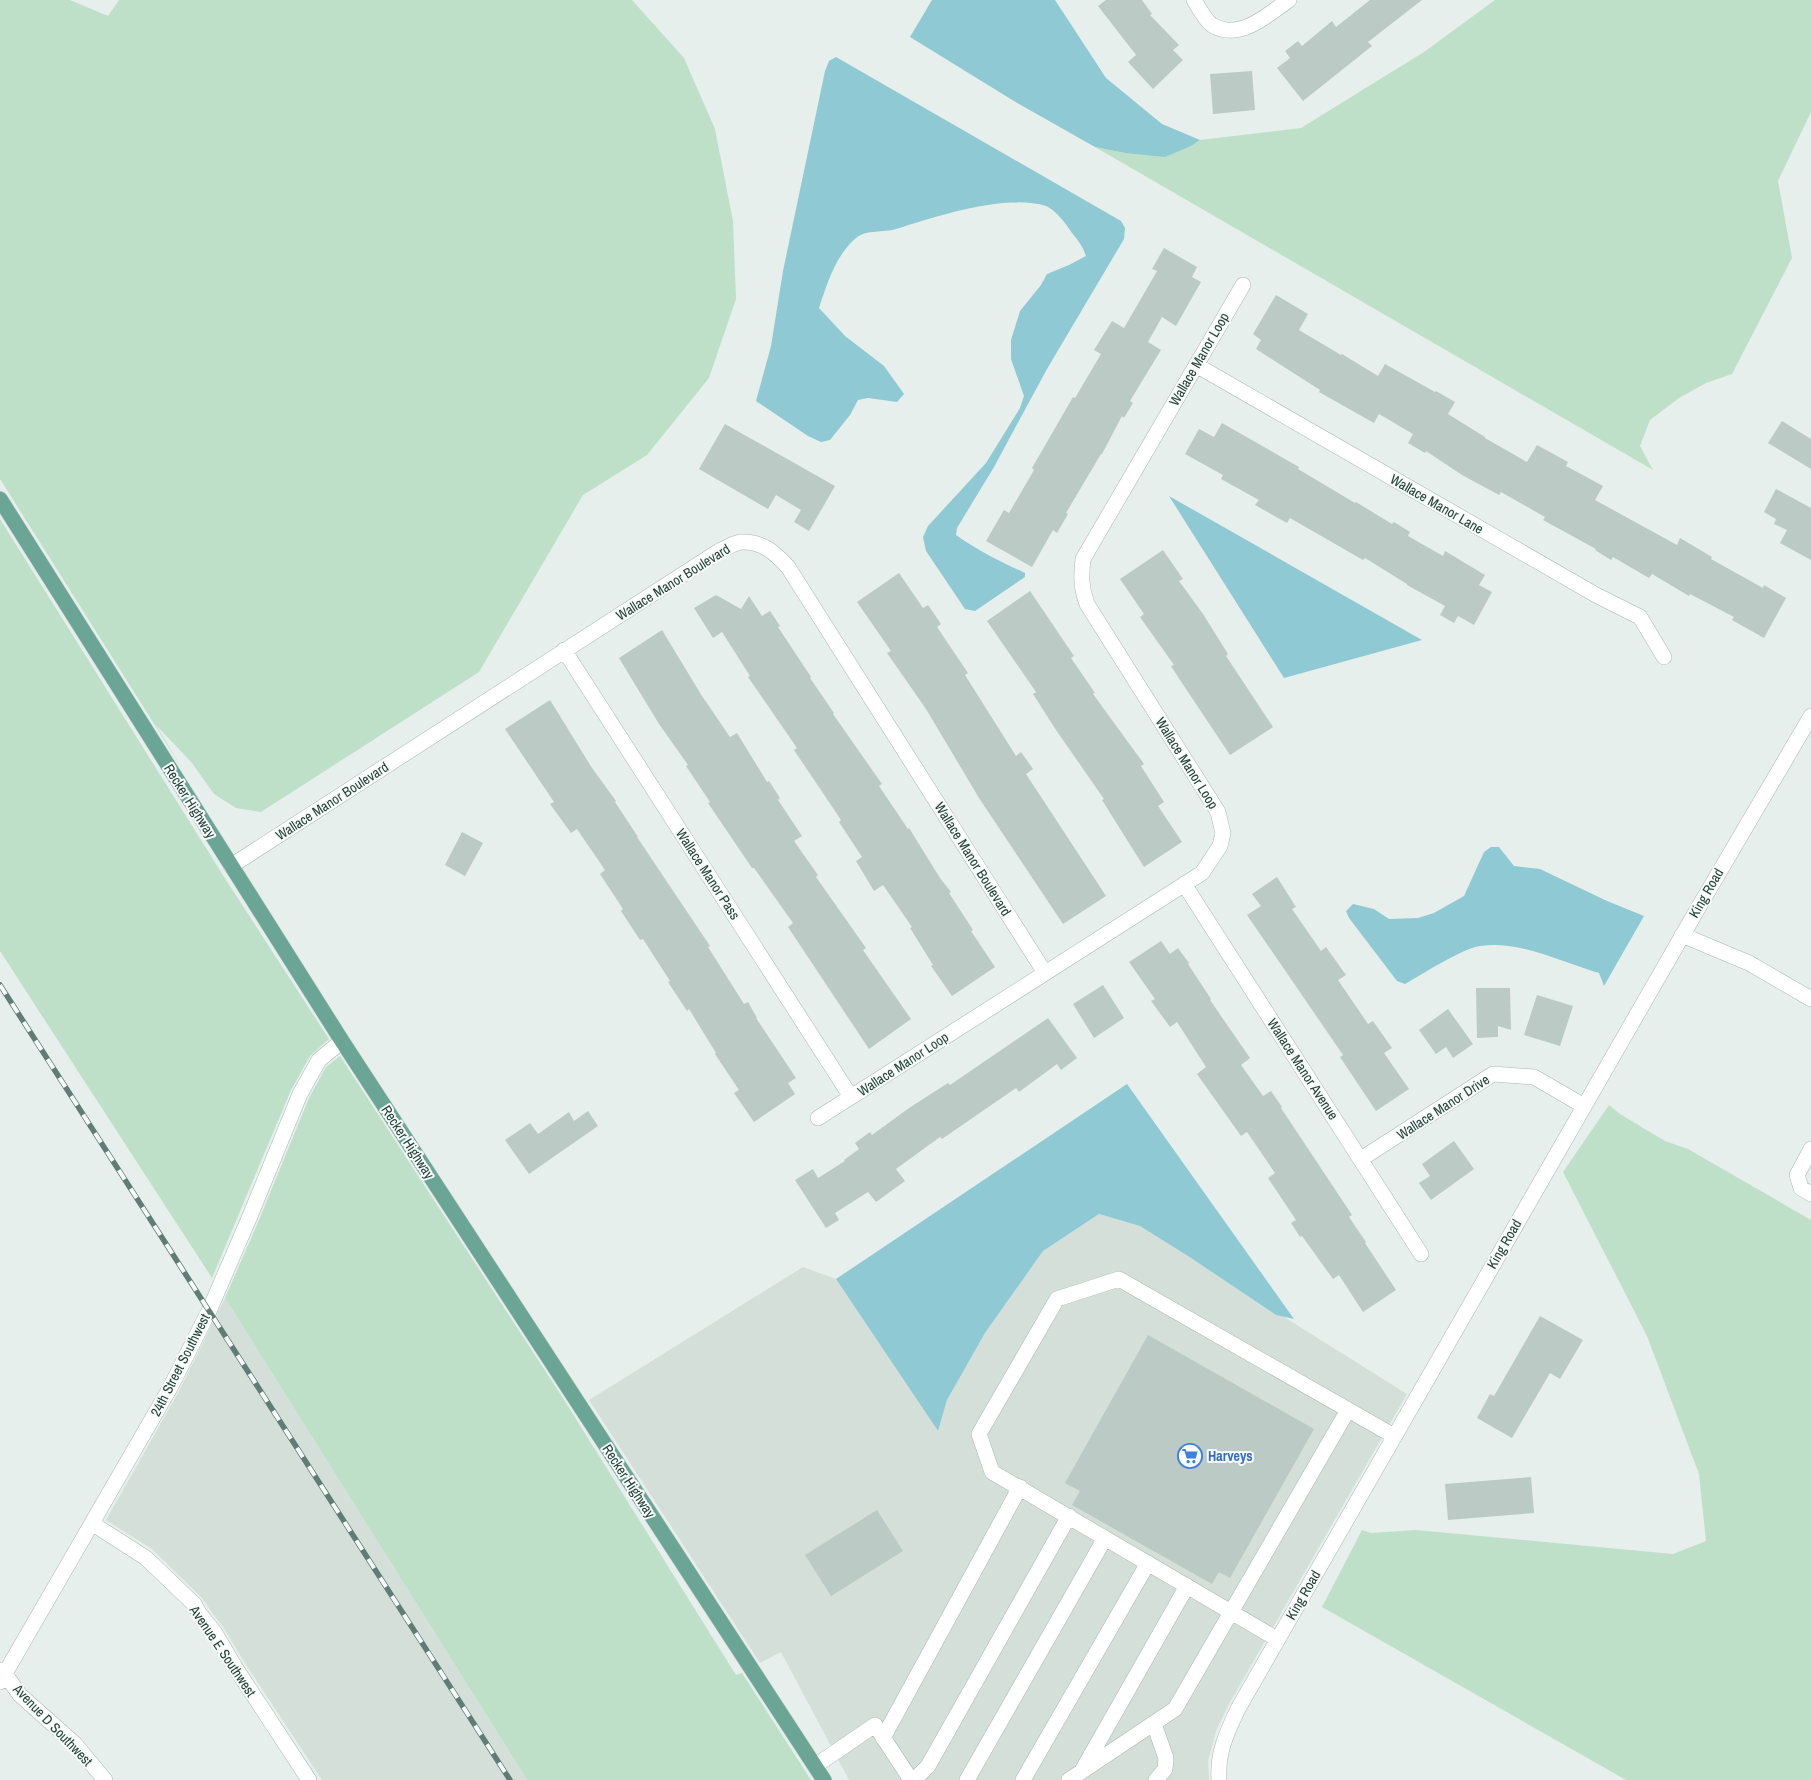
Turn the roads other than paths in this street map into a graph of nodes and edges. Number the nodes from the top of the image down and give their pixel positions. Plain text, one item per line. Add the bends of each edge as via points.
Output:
1 (1194, 0) edge
2 (1289, 0) edge
3 (1243, 284) dead end
4 (1196, 365) junction
5 (0, 499) edge
6 (564, 650) junction
7 (1664, 657) dead end
8 (1811, 716) edge
9 (231, 866) junction
10 (1184, 884) junction
11 (1682, 935) junction
12 (1045, 973) junction
13 (1811, 999) edge
14 (342, 1041) junction
15 (851, 1097) junction
16 (1584, 1106) junction
17 (818, 1118) dead end
18 (1811, 1149) edge
19 (1360, 1159) junction
20 (1811, 1194) edge
21 (1421, 1254) dead end
22 (1348, 1410) junction
23 (1394, 1436) junction
24 (1020, 1488) junction
25 (1069, 1516) junction
26 (93, 1524) junction
27 (1105, 1538) junction
28 (1148, 1563) junction
29 (1187, 1586) junction
30 (1231, 1612) junction
31 (1277, 1640) junction
32 (2, 1675) edge
33 (1154, 1724) junction
34 (884, 1738) junction
35 (815, 1766) junction
36 (1075, 1776) edge
37 (105, 1780) edge
38 (309, 1780) edge
39 (824, 1780) edge
40 (912, 1780) edge
41 (967, 1780) edge
42 (1023, 1780) edge
43 (1156, 1780) edge
44 (1219, 1780) edge

1 - 2 street via 1211,25 1227,30 1247,28
3 - 4 street, Wallace Manor Loop
4 - 7 street, Wallace Manor Lane via 1596,595 1640,617
4 - 10 street, Wallace Manor Loop via 1083,559 1081,578 1088,604 1218,812 1223,833 1220,846 1202,873
5 - 9 main road, Recker Highway
6 - 9 street, Wallace Manor Boulevard
6 - 12 street, Wallace Manor Boulevard via 719,551 740,542 772,550 788,567
6 - 15 street, Wallace Manor Pass
8 - 11 street, King Road
9 - 14 main road, Recker Highway
10 - 12 street, Wallace Manor Loop
10 - 19 street, Wallace Manor Avenue
11 - 13 street via 1749,963
11 - 16 street, King Road
12 - 15 street, Wallace Manor Loop
14 - 26 street, 24th Street Southwest via 319,1060 300,1094 209,1310 170,1388
14 - 35 main road, Recker Highway
15 - 17 street, Wallace Manor Loop
16 - 19 street, Wallace Manor Drive via 1534,1077 1493,1074
16 - 23 street, King Road
18 - 20 street via 1797,1175 1801,1188
19 - 21 street, Wallace Manor Avenue
22 - 23 street
22 - 24 street via 1119,1279 1057,1299 979,1434 992,1472
22 - 30 street
23 - 31 street, King Road
24 - 25 street
24 - 34 street
25 - 27 street
25 - 40 street via 928,1766
26 - 32 street, 24th Street Southwest
26 - 38 street, Avenue E Southwest via 146,1558 194,1604
27 - 28 street
27 - 41 street
28 - 29 street
28 - 42 street
29 - 30 street
29 - 36 street
30 - 31 street
30 - 33 street via 1176,1709
31 - 44 street, King Road via 1225,1735 1218,1763
32 - 37 street, Avenue D Southwest via 76,1744
33 - 36 street
33 - 43 street via 1166,1758 1166,1769
34 - 35 street via 875,1725
34 - 40 street
35 - 39 main road, Recker Highway

